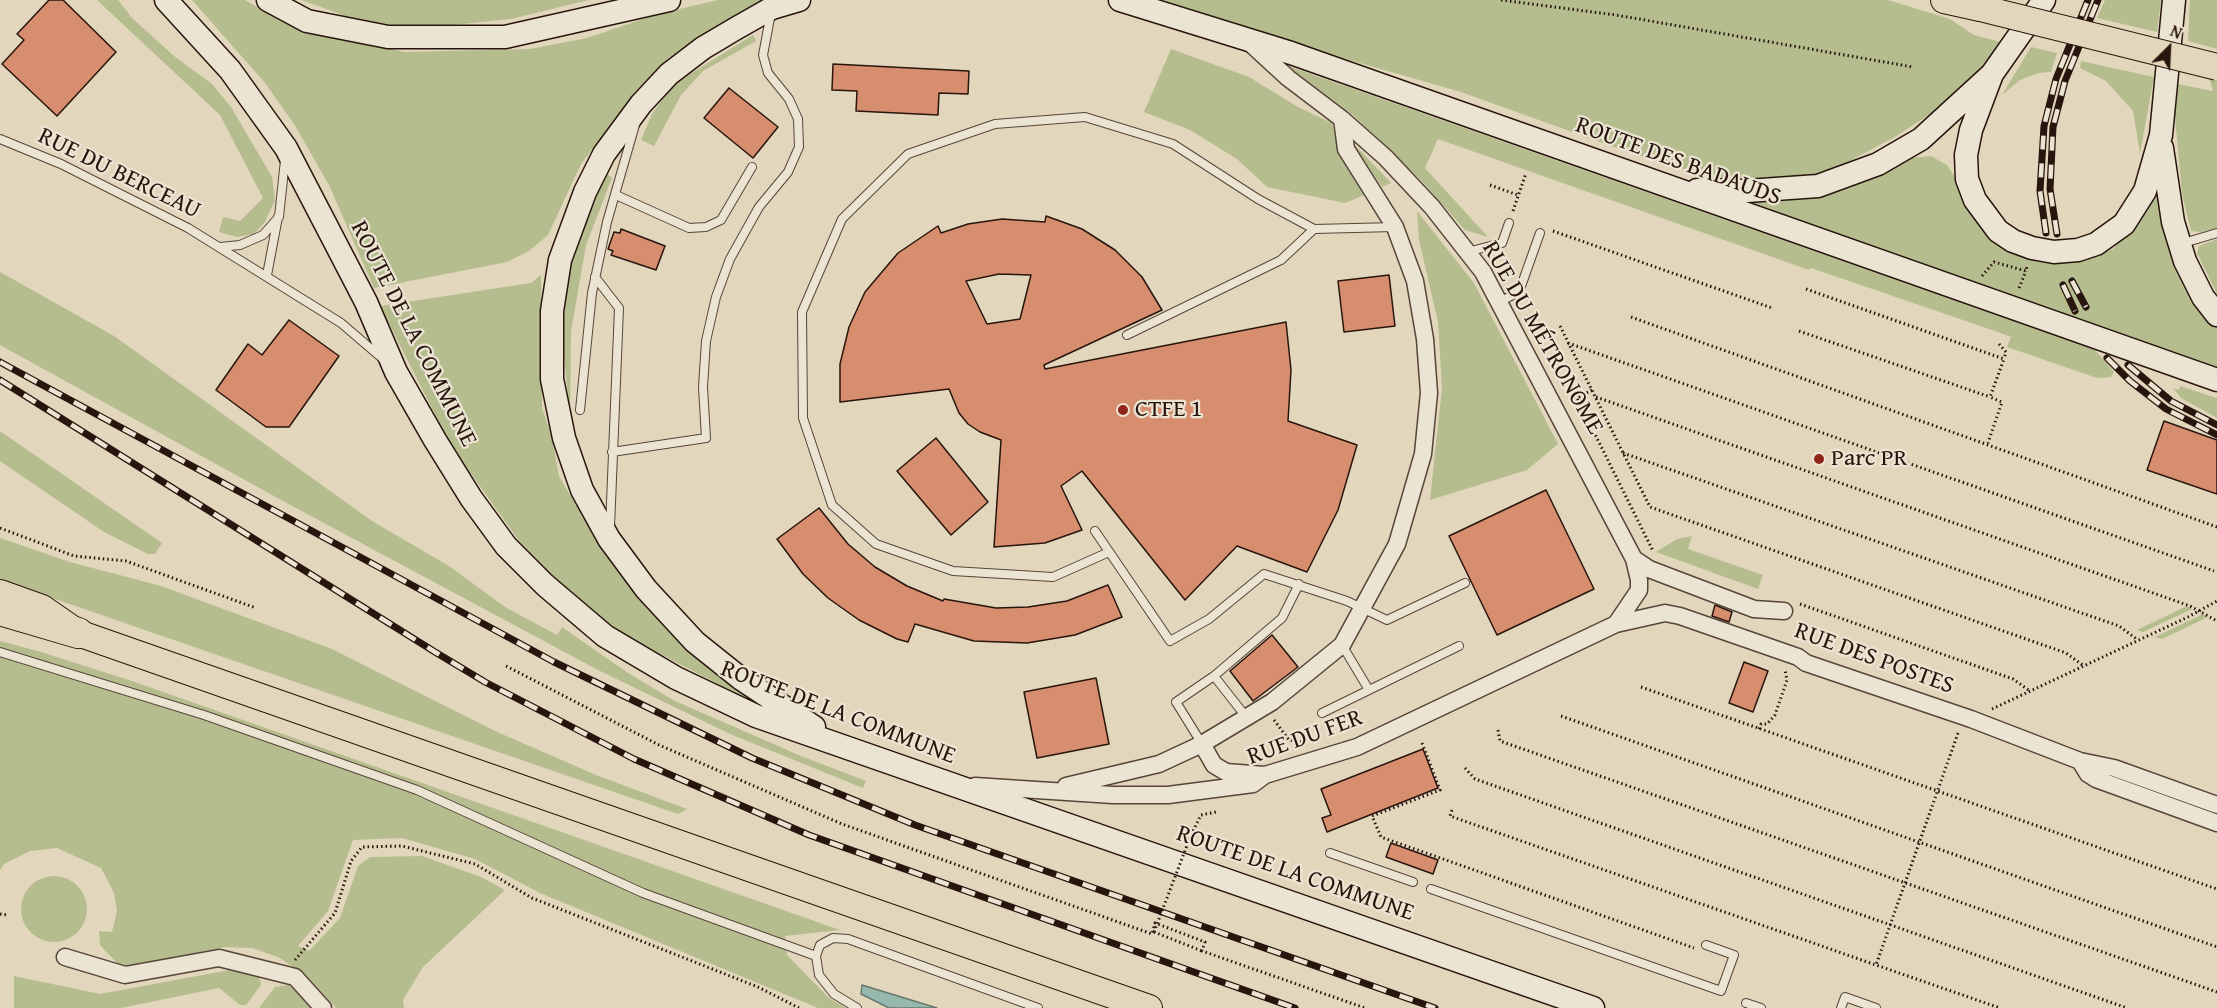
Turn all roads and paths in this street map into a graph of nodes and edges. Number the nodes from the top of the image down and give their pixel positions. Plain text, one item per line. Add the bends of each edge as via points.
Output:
1 (166, 0) edge
2 (268, 0) edge
3 (669, 0) edge
4 (799, 0) edge
5 (1120, 0) edge
6 (1501, 0) edge
7 (1944, 0) edge
8 (2044, 0) edge
9 (2174, 0) edge
10 (772, 8) junction
11 (1248, 40) junction
12 (1913, 67) dead end
13 (2217, 67) edge
14 (1992, 74) junction
15 (641, 104) junction
16 (1342, 119) junction
17 (2161, 135) junction
18 (0, 139) edge
19 (286, 148) junction
20 (752, 167) dead end
21 (1526, 173) dead end
22 (1490, 185) dead end
23 (1677, 190) junction
24 (616, 195) junction
25 (1518, 195) junction
26 (279, 217) junction
27 (1509, 223) joint
28 (1395, 227) junction
29 (1314, 229) junction
30 (1542, 231) joint
31 (2217, 233) edge
32 (2180, 244) junction
33 (220, 247) junction
34 (1467, 252) junction
35 (1994, 262) dead end
36 (2025, 271) dead end
37 (267, 275) junction
38 (1983, 276) dead end
39 (595, 277) junction
40 (2019, 288) dead end
41 (1806, 289) dead end
42 (1499, 302) junction
43 (1772, 308) dead end
44 (2217, 315) edge
45 (1631, 317) dead end
46 (1560, 326) dead end
47 (1799, 331) dead end
48 (1127, 334) dead end
49 (1568, 344) junction
50 (1999, 344) dead end
51 (2004, 358) junction
52 (396, 372) junction
53 (2217, 380) edge
54 (1592, 390) junction
55 (1990, 397) junction
56 (1596, 398) junction
57 (580, 410) dead end
58 (1988, 443) junction
59 (612, 452) junction
60 (1623, 453) junction
61 (2217, 527) edge
62 (0, 528) edge
63 (1095, 531) dead end
64 (609, 539) junction
65 (1109, 552) junction
66 (1655, 555) dead end
67 (1634, 559) junction
68 (2214, 571) dead end
69 (1466, 583) dead end
70 (1299, 584) junction
71 (0, 593) edge
72 (2217, 601) edge
73 (1788, 606) joint
74 (256, 608) dead end
75 (1361, 609) junction
76 (0, 610) edge
77 (2201, 611) junction
78 (1648, 615) joint
79 (2217, 621) edge
80 (1616, 624) junction
81 (78, 633) junction
82 (2138, 640) junction
83 (1342, 645) junction
84 (1459, 645) dead end
85 (0, 652) edge
86 (1782, 665) dead end
87 (506, 666) dead end
88 (2084, 666) junction
89 (1214, 676) junction
90 (1641, 687) dead end
91 (1369, 690) junction
92 (2030, 691) junction
93 (1322, 713) dead end
94 (1270, 716) dead end
95 (1562, 716) dead end
96 (1248, 719) junction
97 (1971, 719) junction
98 (1759, 729) junction
99 (1498, 730) dead end
100 (1312, 743) dead end
101 (1422, 743) dead end
102 (1202, 744) junction
103 (843, 746) junction
104 (2080, 762) junction
105 (1465, 768) dead end
106 (1265, 775) junction
107 (953, 785) junction
108 (1043, 790) junction
109 (1937, 791) junction
110 (2217, 805) edge
111 (1452, 810) dead end
112 (1215, 812) dead end
113 (2217, 823) edge
114 (1919, 842) junction
115 (1330, 853) dead end
116 (1413, 882) dead end
117 (1905, 882) junction
118 (1431, 889) dead end
119 (2217, 889) edge
120 (0, 914) edge
121 (9, 915) dead end
122 (1890, 924) junction
123 (1706, 945) dead end
124 (2217, 947) edge
125 (1202, 951) junction
126 (816, 956) junction
127 (64, 957) dead end
128 (1733, 958) junction
129 (1876, 965) junction
130 (283, 974) junction
131 (2217, 992) edge
132 (1746, 1003) dead end
133 (323, 1008) edge
134 (799, 1008) edge
135 (857, 1008) edge
136 (1038, 1008) edge
137 (1149, 1008) edge
138 (1365, 1008) edge
139 (1593, 1008) edge
140 (1761, 1008) edge
141 (1841, 1008) edge
142 (1876, 1008) edge
143 (2000, 1008) edge
144 (2127, 1008) edge

1 - 19 main road, ROUTE DE LA COMMUNE via 231,70
2 - 3 main road via 307,21 388,37 505,37
4 - 10 main road
5 - 11 main road, ROUTE DES BADAUDS
6 - 12 path via 1616,15
7 - 13 main road, bridge
8 - 14 main road
9 - 17 main road
10 - 15 main road via 703,48 669,74
10 - 59 lane via 763,56 768,73 789,99 798,119 799,147 788,172 759,207 716,297 706,341 706,438
11 - 16 street, RUE DU MÉTRONOME via 1288,78
11 - 23 main road, ROUTE DES BADAUDS
14 - 17 main road via 1971,130 1967,179 1985,216 2013,241 2032,248 2054,252 2078,250 2118,230 2145,191
14 - 23 main road via 1921,139 1878,164 1818,186 1748,191
15 - 24 lane
15 - 64 main road via 604,154 585,192 560,260 552,311 552,379 564,438 582,490
16 - 28 street via 1346,149
16 - 34 street, RUE DU MÉTRONOME via 1386,158
17 - 32 main road via 2165,181
18 - 33 lane, RUE DU BERCEAU via 61,164
19 - 26 lane
19 - 52 main road, ROUTE DE LA COMMUNE via 366,302
20 - 24 lane via 721,220 706,227 689,228
21 - 25 path
22 - 25 path
23 - 53 main road, ROUTE DES BADAUDS
24 - 39 lane
25 - 27 path
26 - 33 lane, RUE DU BERCEAU via 263,235 240,246
26 - 37 lane
27 - 34 lane via 1502,243
28 - 29 lane
28 - 75 street via 1415,280 1429,393 1423,454 1396,544
29 - 48 lane via 1281,260
29 - 65 lane via 1258,199 1173,144 1085,117 995,123 908,154 842,219 802,312 803,418 832,505 876,544 953,571 1053,577
30 - 42 lane via 1520,292
30 - 43 path
31 - 32 lane
32 - 44 main road via 2203,297
33 - 37 lane, RUE DU BERCEAU
34 - 42 street, RUE DU MÉTRONOME
35 - 38 path
36 - 40 path
37 - 52 lane, RUE DU BERCEAU via 354,333
39 - 57 lane
39 - 59 lane via 619,308
41 - 51 path
42 - 67 street, RUE DU MÉTRONOME
45 - 58 path
46 - 49 path
47 - 55 path
49 - 54 path
49 - 68 path
50 - 51 path via 2006,352
51 - 55 path
52 - 103 main road, ROUTE DE LA COMMUNE via 435,440 506,546 605,636 676,678 756,716
54 - 56 path
54 - 66 path via 1577,398
55 - 58 path via 2002,402
56 - 60 path
56 - 77 path
58 - 61 path
59 - 64 lane
60 - 82 path via 2119,626
60 - 88 path via 1650,507 2066,653
62 - 74 path via 74,556 126,561
63 - 65 lane
64 - 103 main road via 646,589 695,642 740,678
65 - 70 lane via 1170,641 1209,619 1264,574
67 - 73 street via 1754,609
67 - 80 street, RUE DU MÉTRONOME via 1639,590
69 - 75 lane via 1387,620
70 - 75 lane
70 - 89 lane via 1282,618
71 - 81 main road via 42,608
72 - 77 path
73 - 92 path via 2013,679
75 - 83 street
76 - 81 highway
77 - 79 path
77 - 82 path
78 - 80 street, RUE DU FER
78 - 97 street, RUE DES POSTES via 1680,616
80 - 106 street, RUE DU FER via 1357,747
81 - 137 main road
82 - 88 path
83 - 91 lane
83 - 96 street
84 - 91 lane
85 - 126 lane via 204,715 417,790 643,893
86 - 98 path via 1787,680 1775,715
87 - 125 path via 659,745 790,803 972,872 1152,933 1155,923 1205,942
88 - 92 path
89 - 96 lane
89 - 102 lane via 1176,702
90 - 98 path
91 - 93 lane
92 - 97 path
94 - 100 path via 1289,740
95 - 114 path
96 - 102 street
97 - 104 street, RUE DES POSTES
97 - 109 path via 1960,727
98 - 109 path
99 - 117 path via 1500,741
101 - 128 path via 1440,790 1372,816 1381,837
102 - 106 street via 1214,765 1226,772
102 - 108 street via 1159,764
103 - 107 main road, ROUTE DE LA COMMUNE
104 - 110 street, RUE DES POSTES via 2114,768
104 - 113 street, RUE DES POSTES via 2096,779
105 - 122 path via 1475,779
106 - 108 street, RUE DU FER via 1252,784 1167,795
107 - 108 street, RUE DU FER
107 - 139 main road, ROUTE DE LA COMMUNE
109 - 114 path
109 - 119 path
111 - 129 path via 1450,816
112 - 125 path, bridge via 1201,815 1154,932
114 - 117 path
114 - 124 path
115 - 116 lane
117 - 122 path
117 - 131 path
118 - 128 lane via 1721,991
120 - 121 path
122 - 129 path
122 - 144 path
123 - 128 lane
125 - 138 path
126 - 135 lane via 819,975 834,994
126 - 136 lane via 820,945 833,938 848,939
127 - 130 street via 125,975 219,958
129 - 143 path
130 - 133 street via 295,977
130 - 134 path via 335,913 351,861 362,847 402,846 475,864 532,898 758,987
132 - 140 lane
141 - 142 lane via 1845,997

